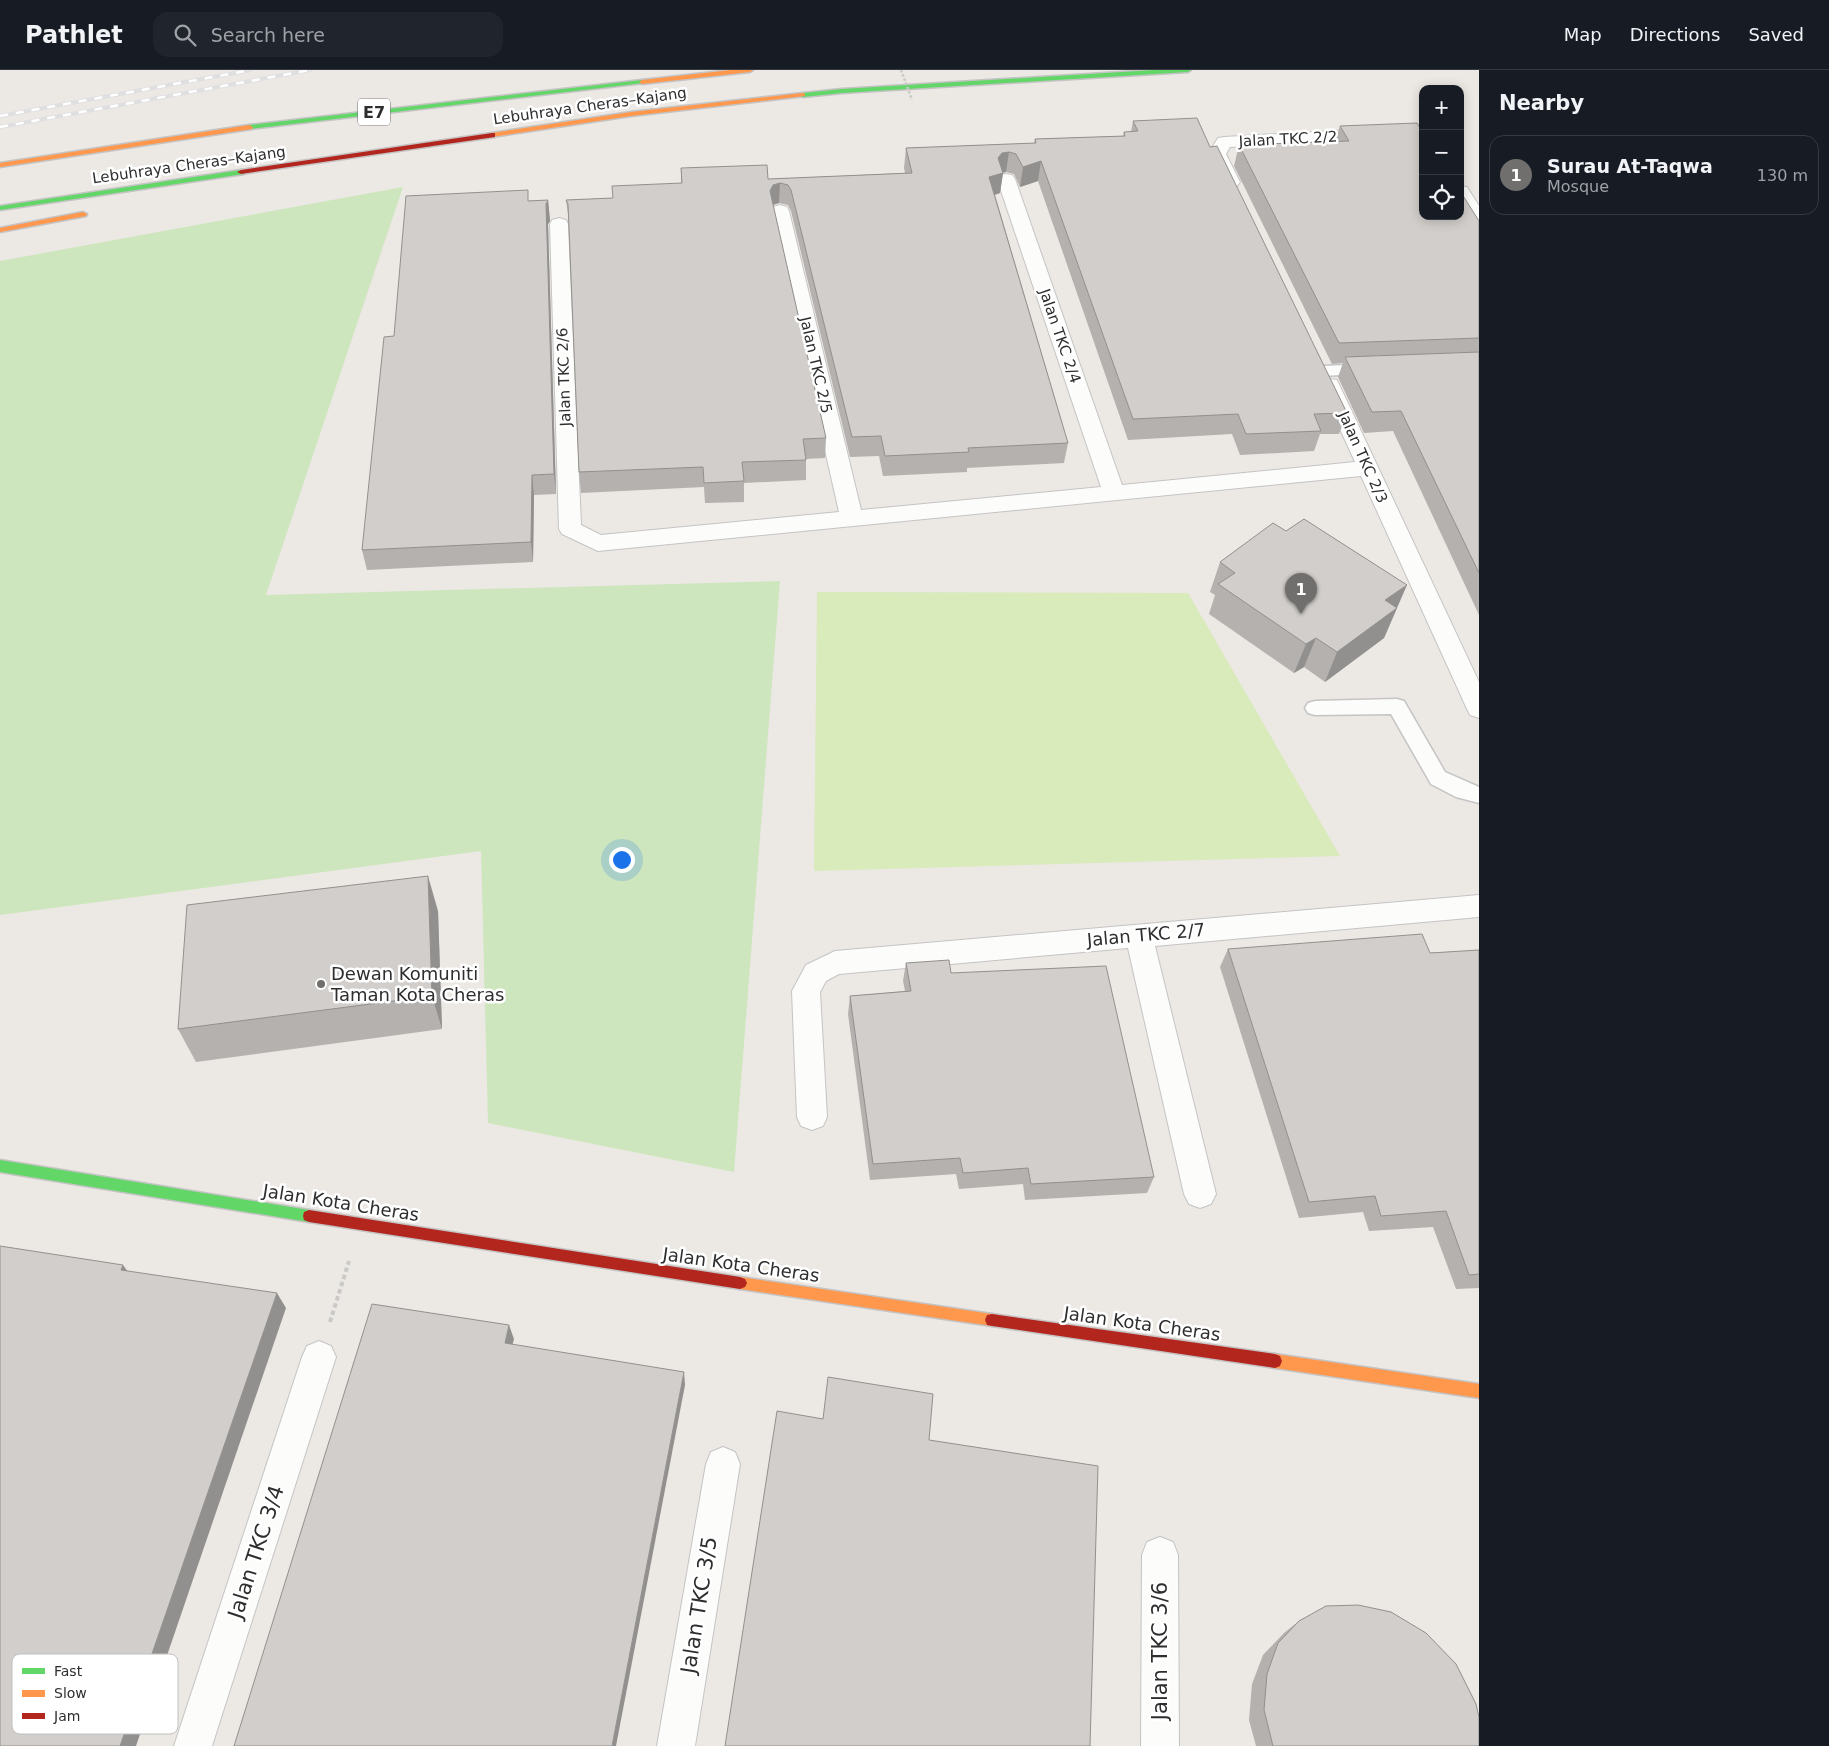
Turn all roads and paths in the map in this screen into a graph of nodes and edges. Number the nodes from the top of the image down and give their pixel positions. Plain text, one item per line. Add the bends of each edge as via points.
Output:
1 (750, 70) edge
2 (901, 70) edge
3 (1188, 70) edge
4 (912, 100) dead end
5 (631, 114) junction
6 (1419, 138) edge
7 (386, 162) dead end
8 (0, 165) edge
9 (1006, 178) dead end
10 (1238, 197) edge
11 (1464, 197) edge
12 (0, 208) edge
13 (780, 211) dead end
14 (97, 212) dead end
15 (1479, 220) edge
16 (559, 224) dead end
17 (0, 230) edge
18 (1319, 362) joint
19 (1382, 369) edge
20 (1367, 468) junction
21 (1114, 493) junction
22 (852, 519) junction
23 (1472, 678) edge
24 (1315, 708) dead end
25 (1479, 709) edge
26 (1479, 794) edge
27 (1479, 906) edge
28 (1139, 936) junction
29 (812, 1117) dead end
30 (1, 1167) edge
31 (1200, 1194) dead end
32 (360, 1224) junction
33 (319, 1357) joint
34 (1479, 1391) edge
35 (722, 1464) dead end
36 (1160, 1555) dead end
37 (193, 1746) edge
38 (676, 1746) edge
39 (1160, 1746) edge

1 - 8 main road, Lebuhraya Cheras–Kajang / E7 via 270,124
2 - 4 path, bridge
3 - 5 main road, Lebuhraya Cheras–Kajang / E7 via 842,91
5 - 7 main road
5 - 12 main road, Lebuhraya Cheras–Kajang / E7
6 - 10 street, Jalan TKC 2/2 via 1404,132 1224,142 1217,154
9 - 21 street, Jalan TKC 2/4
11 - 15 street
13 - 22 street, Jalan TKC 2/5
14 - 17 main road
16 - 22 street, Jalan TKC 2/6 via 570,529 598,543
18 - 19 lane
18 - 20 street, Jalan TKC 2/3
20 - 21 street
20 - 23 street, Jalan TKC 2/3
21 - 22 street
23 - 25 street, Jalan TKC 2/3
24 - 26 lane via 1397,706 1438,778 1464,792
27 - 28 street, Jalan TKC 2/7
28 - 29 street, Jalan TKC 2/7 via 835,963 816,973 806,992
28 - 31 street
30 - 32 main road, Jalan Kota Cheras
32 - 33 path
32 - 34 main road, Jalan Kota Cheras
33 - 37 street, Jalan TKC 3/4
35 - 38 street, Jalan TKC 3/5
36 - 39 street, Jalan TKC 3/6

